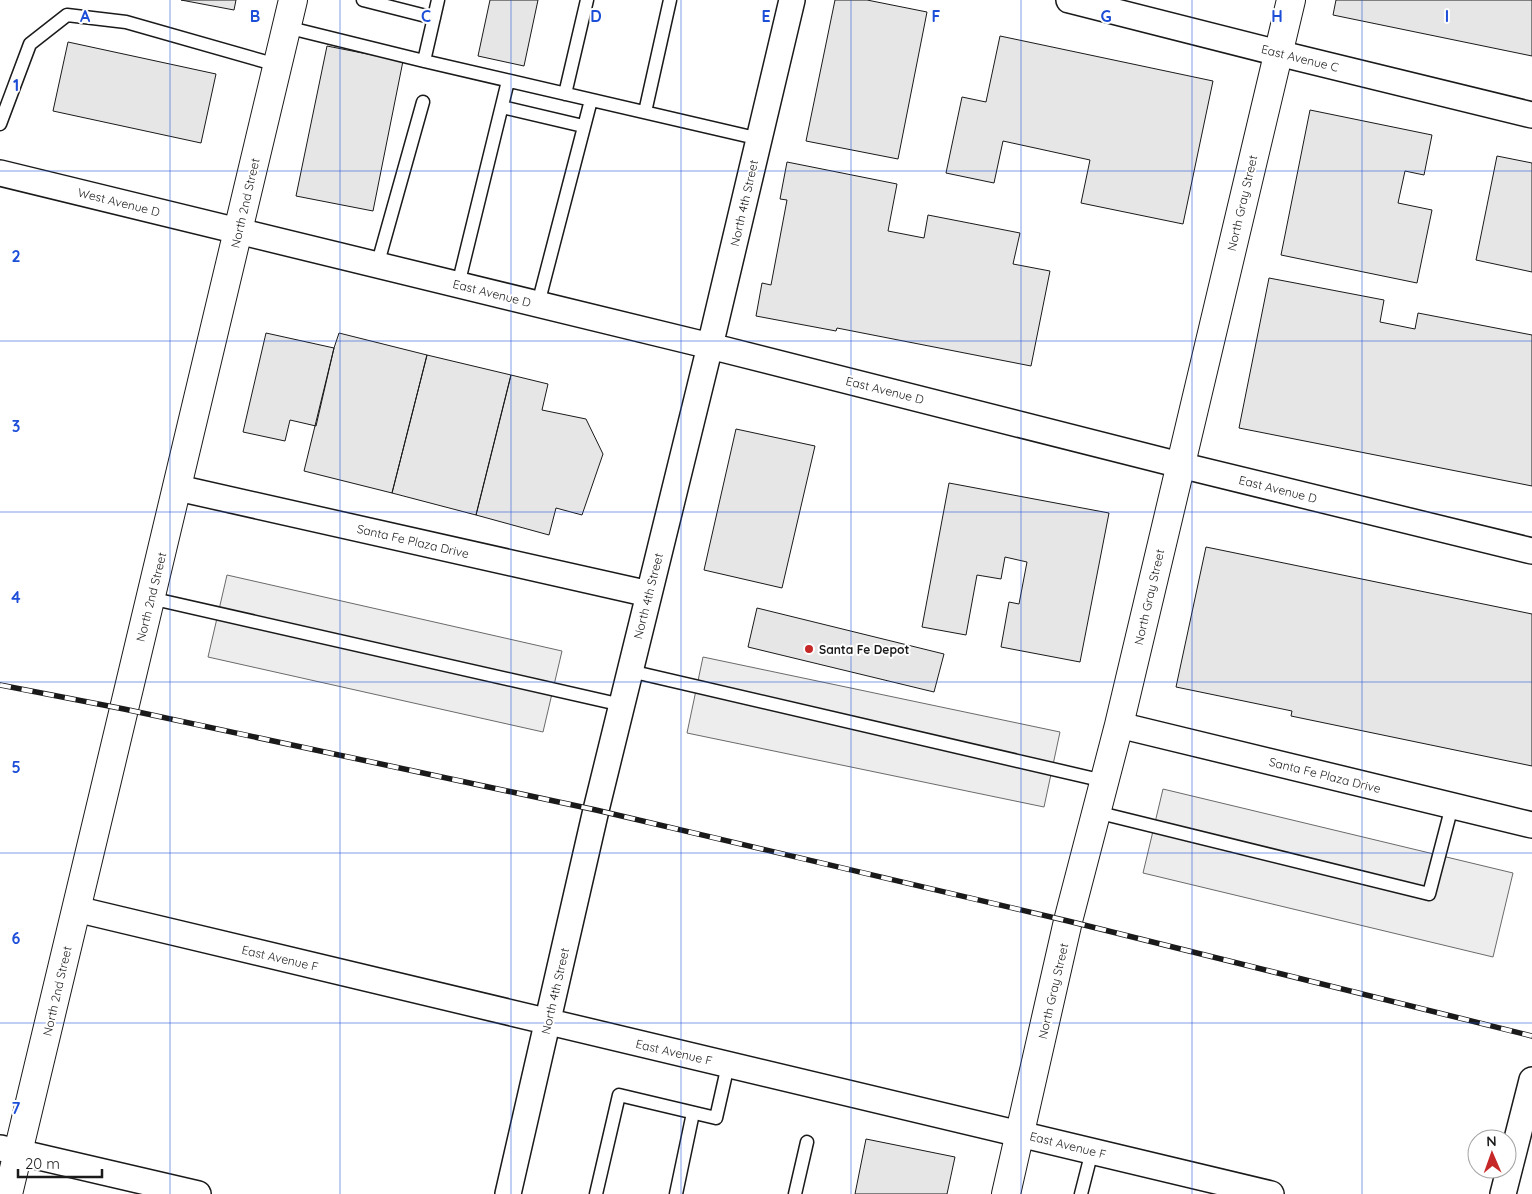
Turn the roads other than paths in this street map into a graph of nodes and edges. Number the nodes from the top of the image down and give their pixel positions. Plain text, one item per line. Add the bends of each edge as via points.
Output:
1 (293, 0) edge
2 (364, 0) edge
3 (438, 0) edge
4 (587, 0) edge
5 (670, 0) edge
6 (792, 0) edge
7 (1069, 0) edge
8 (1291, 0) edge
9 (434, 18) junction
10 (286, 27) junction
11 (1278, 53) junction
12 (424, 61) junction
13 (277, 65) junction
14 (508, 81) junction
15 (565, 94) junction
16 (591, 100) junction
17 (423, 102) dead end
18 (502, 107) junction
19 (645, 112) junction
20 (1532, 115) edge
21 (0, 124) edge
22 (583, 126) junction
23 (760, 139) junction
24 (0, 173) edge
25 (238, 232) junction
26 (377, 266) junction
27 (458, 285) junction
28 (538, 304) junction
29 (710, 346) junction
30 (1180, 465) junction
31 (178, 488) junction
32 (1532, 551) edge
33 (649, 594) junction
34 (150, 598) junction
35 (630, 671) junction
36 (622, 705) junction
37 (1119, 725) junction
38 (1104, 782) junction
39 (1452, 806) junction
40 (1096, 812) junction
41 (1532, 825) edge
42 (76, 909) junction
43 (548, 1022) junction
44 (728, 1065) junction
45 (1532, 1080) edge
46 (694, 1113) junction
47 (1020, 1133) junction
48 (807, 1142) dead end
49 (9, 1150) edge
50 (1092, 1151) junction
51 (1226, 1189) edge
52 (8, 1194) edge
53 (198, 1194) edge
54 (508, 1194) edge
55 (596, 1194) edge
56 (676, 1194) edge
57 (795, 1194) edge
58 (1006, 1194) edge
59 (1081, 1194) edge
60 (1271, 1194) edge
61 (1503, 1194) edge

1 - 10 street, North 2nd Street
2 - 9 lane
3 - 9 lane
4 - 15 lane
5 - 19 lane
6 - 23 street, North 4th Street
7 - 11 street, East Avenue C
8 - 11 street, North Gray Street
9 - 12 lane
10 - 12 lane
10 - 13 street, North 2nd Street
11 - 20 street, East Avenue C
11 - 30 street, North Gray Street
12 - 14 lane
13 - 21 lane via 126,22 67,15 30,44
13 - 25 street, North 2nd Street
14 - 15 lane
14 - 18 lane
15 - 16 lane
16 - 19 lane
16 - 22 lane
17 - 26 lane
18 - 22 lane
18 - 27 lane
19 - 23 lane
22 - 28 lane
23 - 29 street, North 4th Street
24 - 25 street, West Avenue D
25 - 26 street, East Avenue D
25 - 31 street, North 2nd Street
26 - 27 street, East Avenue D
27 - 28 street, East Avenue D
28 - 29 street, East Avenue D
29 - 30 street, East Avenue D
29 - 33 street, North 4th Street
30 - 32 street, East Avenue D
30 - 37 street, North Gray Street
31 - 33 street, Santa Fe Plaza Drive
31 - 34 street, North 2nd Street
33 - 35 street, North 4th Street
34 - 36 lane
34 - 42 street, North 2nd Street
35 - 36 street, North 4th Street
35 - 38 lane
36 - 43 street, North 4th Street
37 - 38 street, North Gray Street
37 - 39 street, Santa Fe Plaza Drive
38 - 40 street, North Gray Street
39 - 40 lane via 1429,894
39 - 41 street, Santa Fe Plaza Drive
40 - 47 street, North Gray Street
42 - 43 street, East Avenue F
42 - 49 street, North 2nd Street
43 - 44 street, East Avenue F
43 - 54 street, North 4th Street
44 - 46 lane via 716,1118
44 - 47 street, East Avenue F
45 - 61 street
46 - 55 lane via 619,1095
46 - 56 lane
47 - 50 street, East Avenue F
47 - 58 street, North Gray Street
48 - 57 lane
49 - 52 street, North 2nd Street
49 - 53 street
50 - 51 street, East Avenue F
50 - 59 lane
51 - 60 street, East Avenue F

